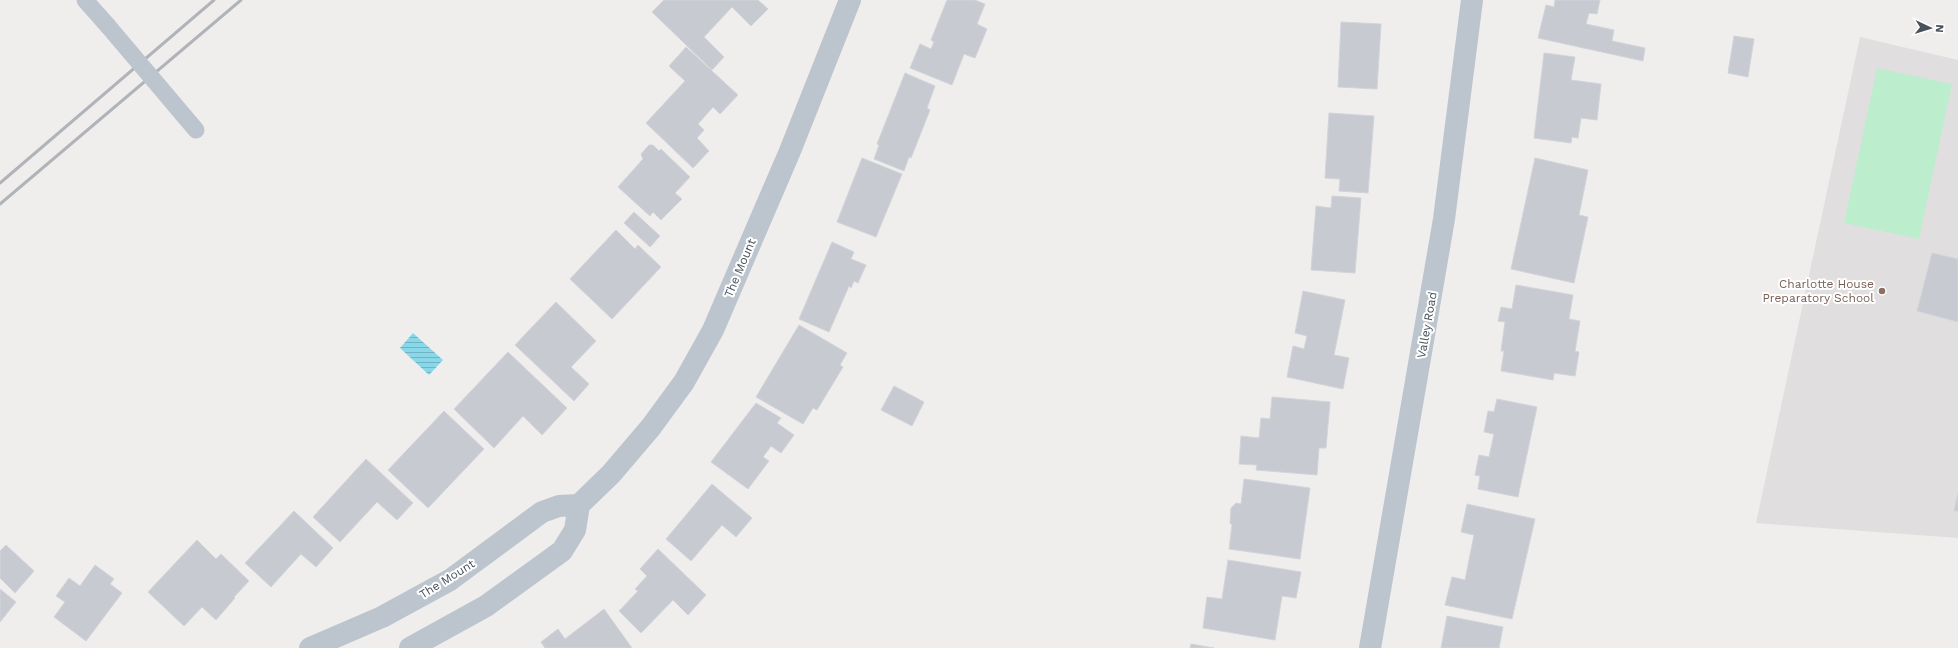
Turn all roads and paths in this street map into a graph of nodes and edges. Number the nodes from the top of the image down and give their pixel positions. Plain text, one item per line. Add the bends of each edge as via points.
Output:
1 (85, 0) edge
2 (850, 0) edge
3 (1472, 0) edge
4 (196, 130) dead end
5 (579, 505) junction
6 (310, 648) edge
7 (410, 648) edge
8 (1370, 648) edge

1 - 4 lane, bridge
2 - 5 street, The Mount via 790,151 713,330 684,382 651,427 612,474
3 - 8 street, Valley Road via 1444,219
5 - 6 street, The Mount via 559,506 542,512 450,580 382,617
5 - 7 street via 575,530 562,551 486,606

